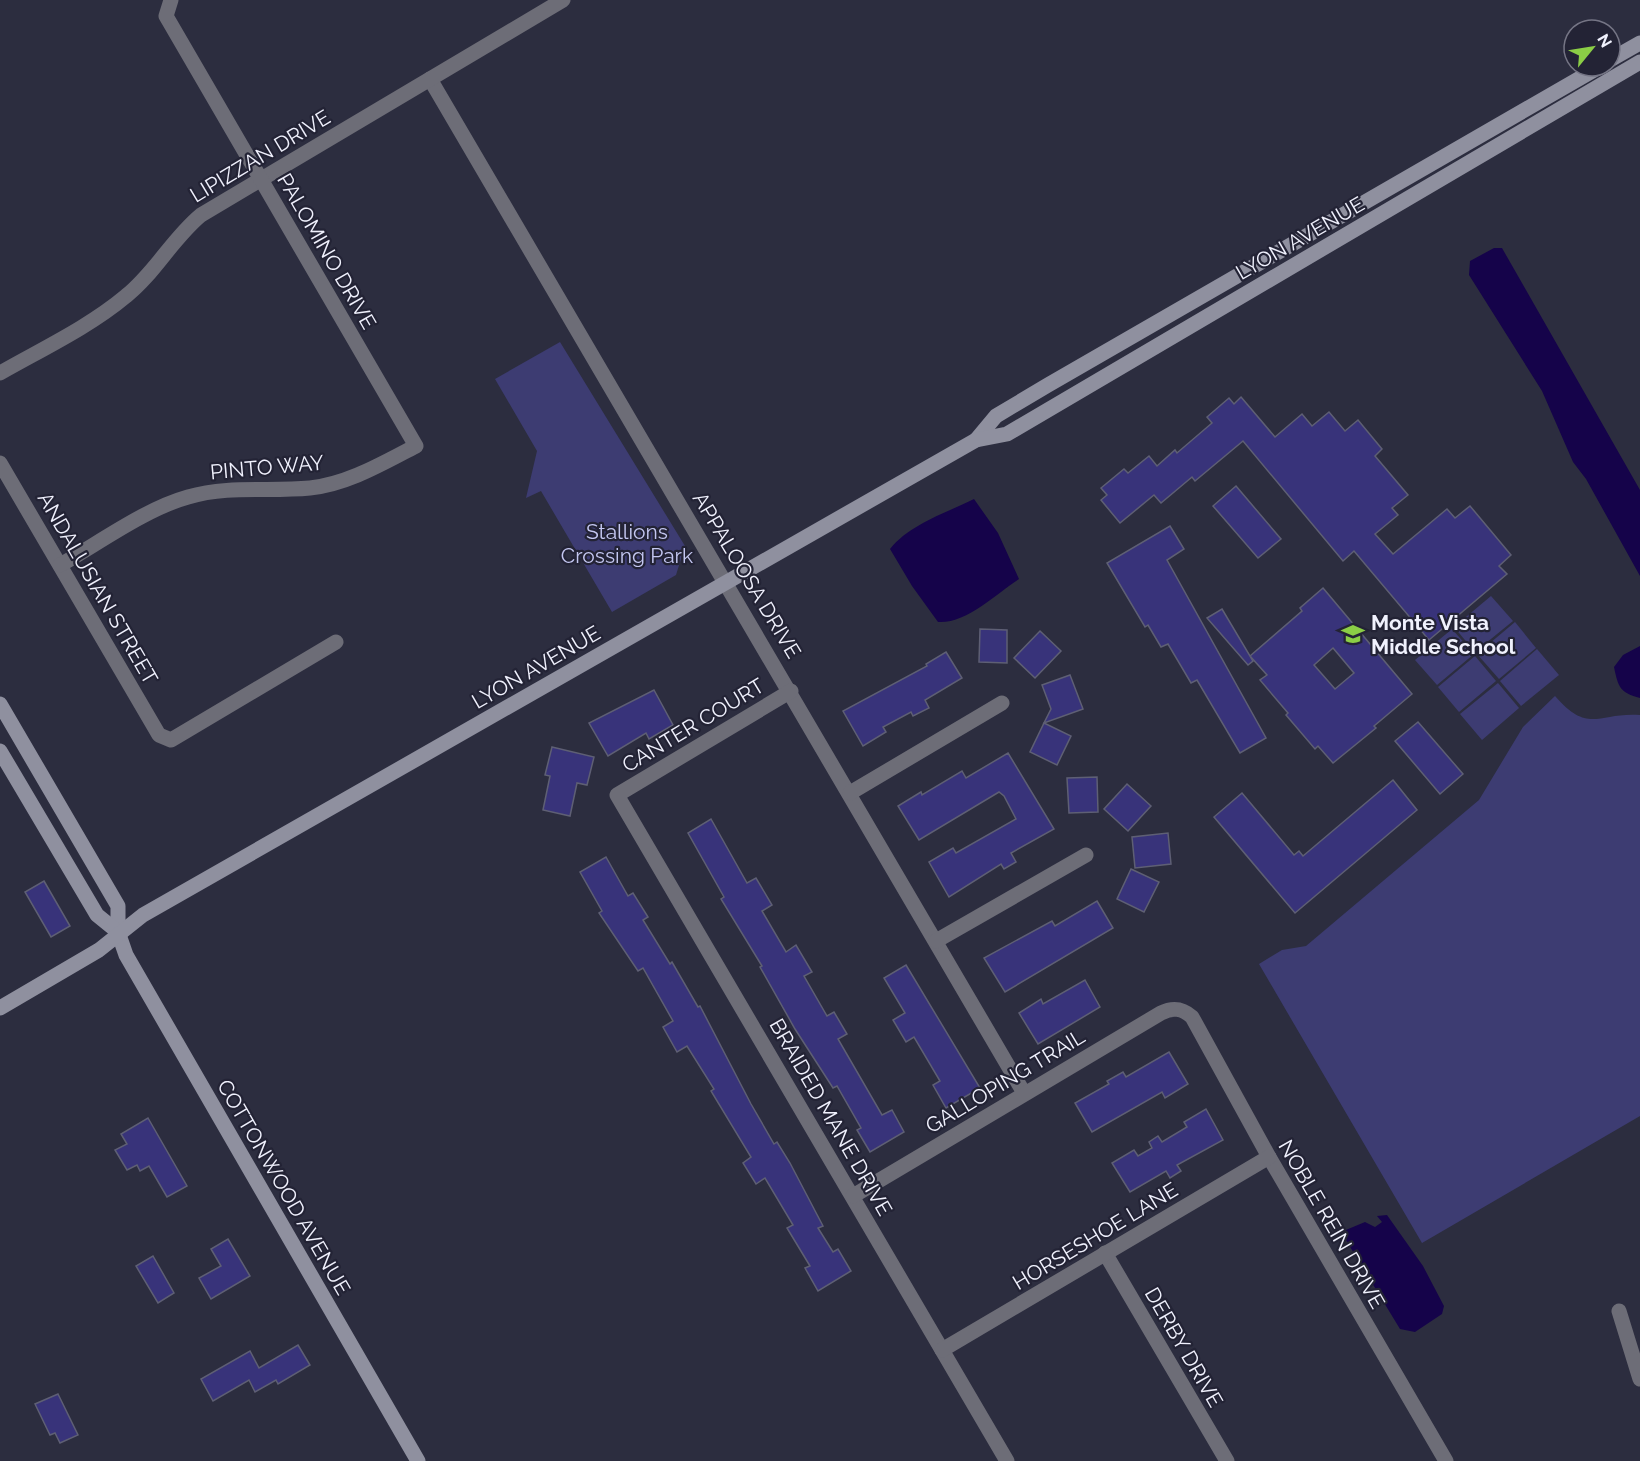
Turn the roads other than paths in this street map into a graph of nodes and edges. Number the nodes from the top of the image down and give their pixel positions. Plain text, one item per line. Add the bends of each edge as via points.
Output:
1 (171, 0) edge
2 (563, 0) edge
3 (1640, 43) edge
4 (1622, 53) edge
5 (1640, 62) edge
6 (1580, 78) edge
7 (430, 79) junction
8 (260, 178) junction
9 (0, 373) edge
10 (976, 440) junction
11 (416, 446) joint
12 (0, 463) edge
13 (60, 565) junction
14 (727, 583) junction
15 (336, 642) dead end
16 (791, 691) junction
17 (1002, 703) dead end
18 (0, 704) edge
19 (0, 751) edge
20 (850, 793) junction
21 (617, 795) joint
22 (1086, 855) dead end
23 (118, 932) junction
24 (936, 941) junction
25 (0, 1008) edge
26 (1181, 1010) joint
27 (1024, 1093) junction
28 (1269, 1157) junction
29 (853, 1196) junction
30 (1106, 1253) junction
31 (1619, 1311) dead end
32 (942, 1350) junction
33 (1640, 1378) edge
34 (418, 1461) edge
35 (1007, 1461) edge
36 (1227, 1461) edge
37 (1446, 1461) edge

1 - 8 street, PALOMINO DRIVE via 166,16
2 - 7 street, LIPIZZAN DRIVE
3 - 4 street
5 - 10 street, LYON AVENUE via 1007,434
6 - 10 street, LYON AVENUE via 996,416
7 - 8 street, LIPIZZAN DRIVE
7 - 14 street, APPALOOSA DRIVE
8 - 9 street, LIPIZZAN DRIVE via 181,232 143,280 106,312
8 - 11 street, PALOMINO DRIVE
10 - 14 street, LYON AVENUE
11 - 13 street, PINTO WAY via 374,468 314,487 235,488 186,497
12 - 13 street, ANDALUSIAN STREET
13 - 15 street, ANDALUSIAN STREET via 159,735 171,740
14 - 16 street, APPALOOSA DRIVE
14 - 23 street, LYON AVENUE
16 - 20 street, APPALOOSA DRIVE
16 - 21 street, CANTER COURT
17 - 20 street
18 - 23 street, COTTONWOOD AVENUE via 118,906
19 - 23 street, COTTONWOOD AVENUE via 97,915
20 - 24 street, APPALOOSA DRIVE
21 - 29 street, BRAIDED MANE DRIVE
22 - 24 street
23 - 25 street, LYON AVENUE via 99,950
23 - 34 street, COTTONWOOD AVENUE via 126,956
24 - 27 street, APPALOOSA DRIVE
26 - 27 street, GALLOPING TRAIL via 1171,1008 1161,1013
26 - 28 street, NOBLE REIN DRIVE via 1192,1017
27 - 29 street, GALLOPING TRAIL
28 - 30 street, HORSESHOE LANE
28 - 37 street, NOBLE REIN DRIVE
29 - 32 street, BRAIDED MANE DRIVE
30 - 32 street, HORSESHOE LANE
30 - 36 street, DERBY DRIVE
31 - 33 street
32 - 35 street, BRAIDED MANE DRIVE

